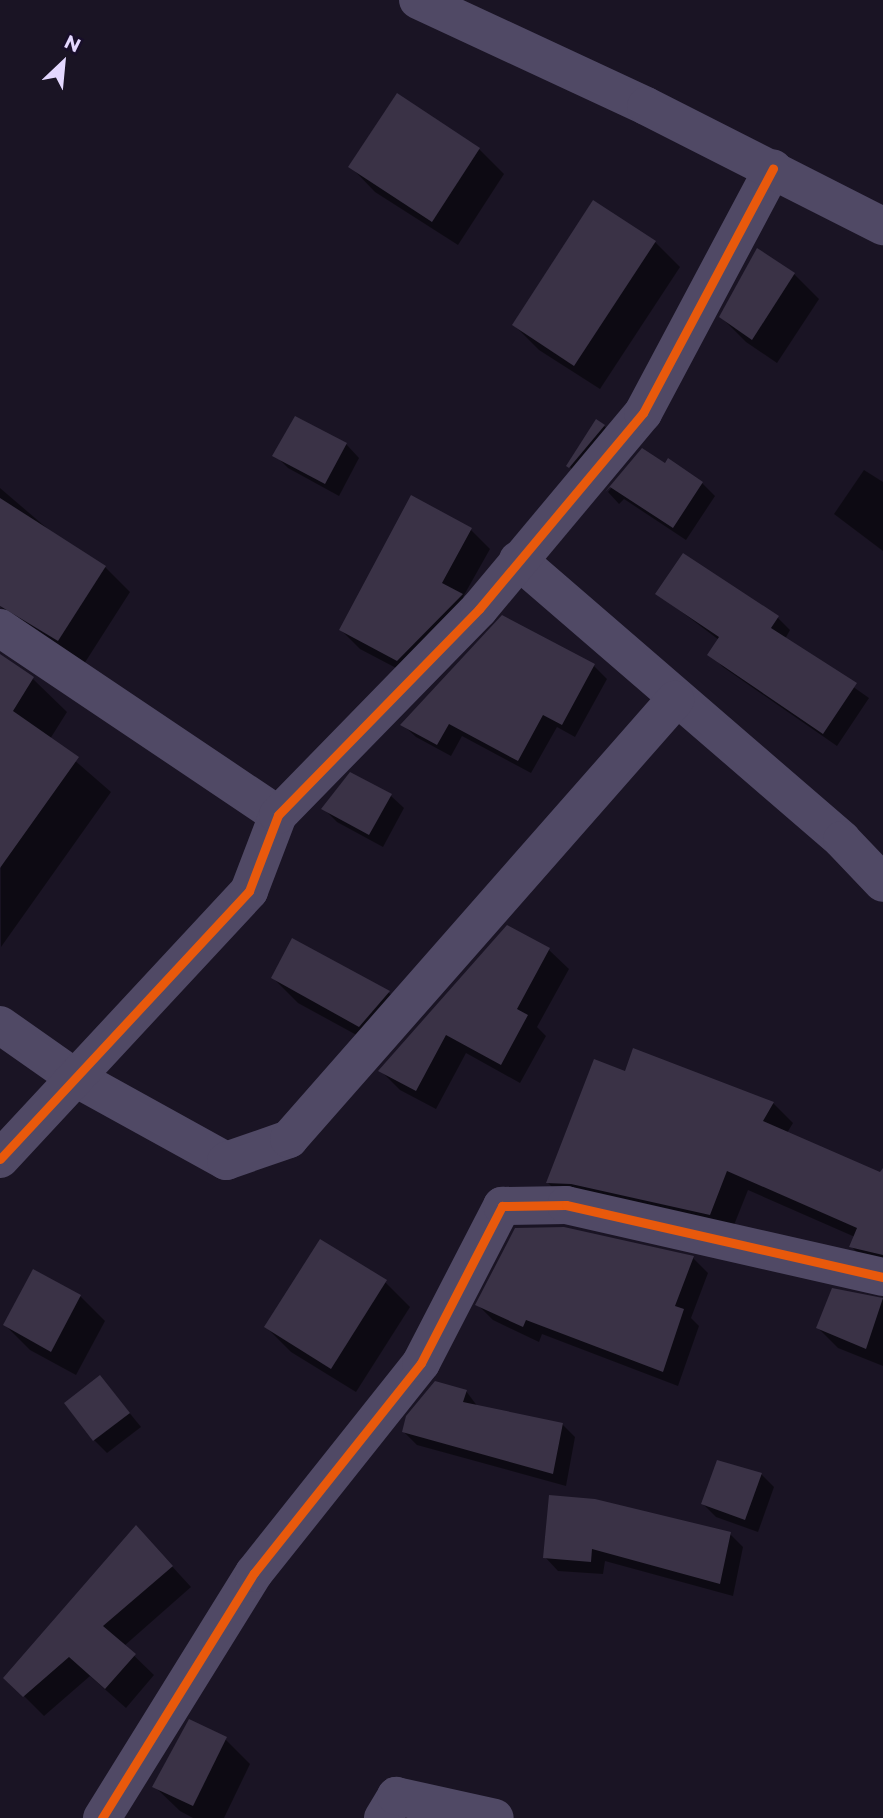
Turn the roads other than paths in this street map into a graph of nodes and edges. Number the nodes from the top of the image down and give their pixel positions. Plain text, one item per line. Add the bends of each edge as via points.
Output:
1 (418, 0) edge
2 (774, 168) junction
3 (883, 226) edge
4 (519, 560) junction
5 (0, 628) edge
6 (675, 700) junction
7 (278, 816) junction
8 (883, 883) edge
9 (0, 1025) edge
10 (74, 1077) junction
11 (0, 1159) edge
12 (883, 1277) edge
13 (102, 1818) edge
14 (383, 1818) edge
15 (495, 1818) edge

1 - 2 street
2 - 3 street
2 - 4 street via 643,413
4 - 6 street
4 - 7 street via 479,609
5 - 7 street
6 - 8 street via 842,840
6 - 10 street via 289,1139 226,1161
7 - 10 street via 249,891
9 - 10 street
10 - 11 street
12 - 13 street via 566,1205 502,1206 421,1363 254,1573
14 - 15 street via 396,1796

